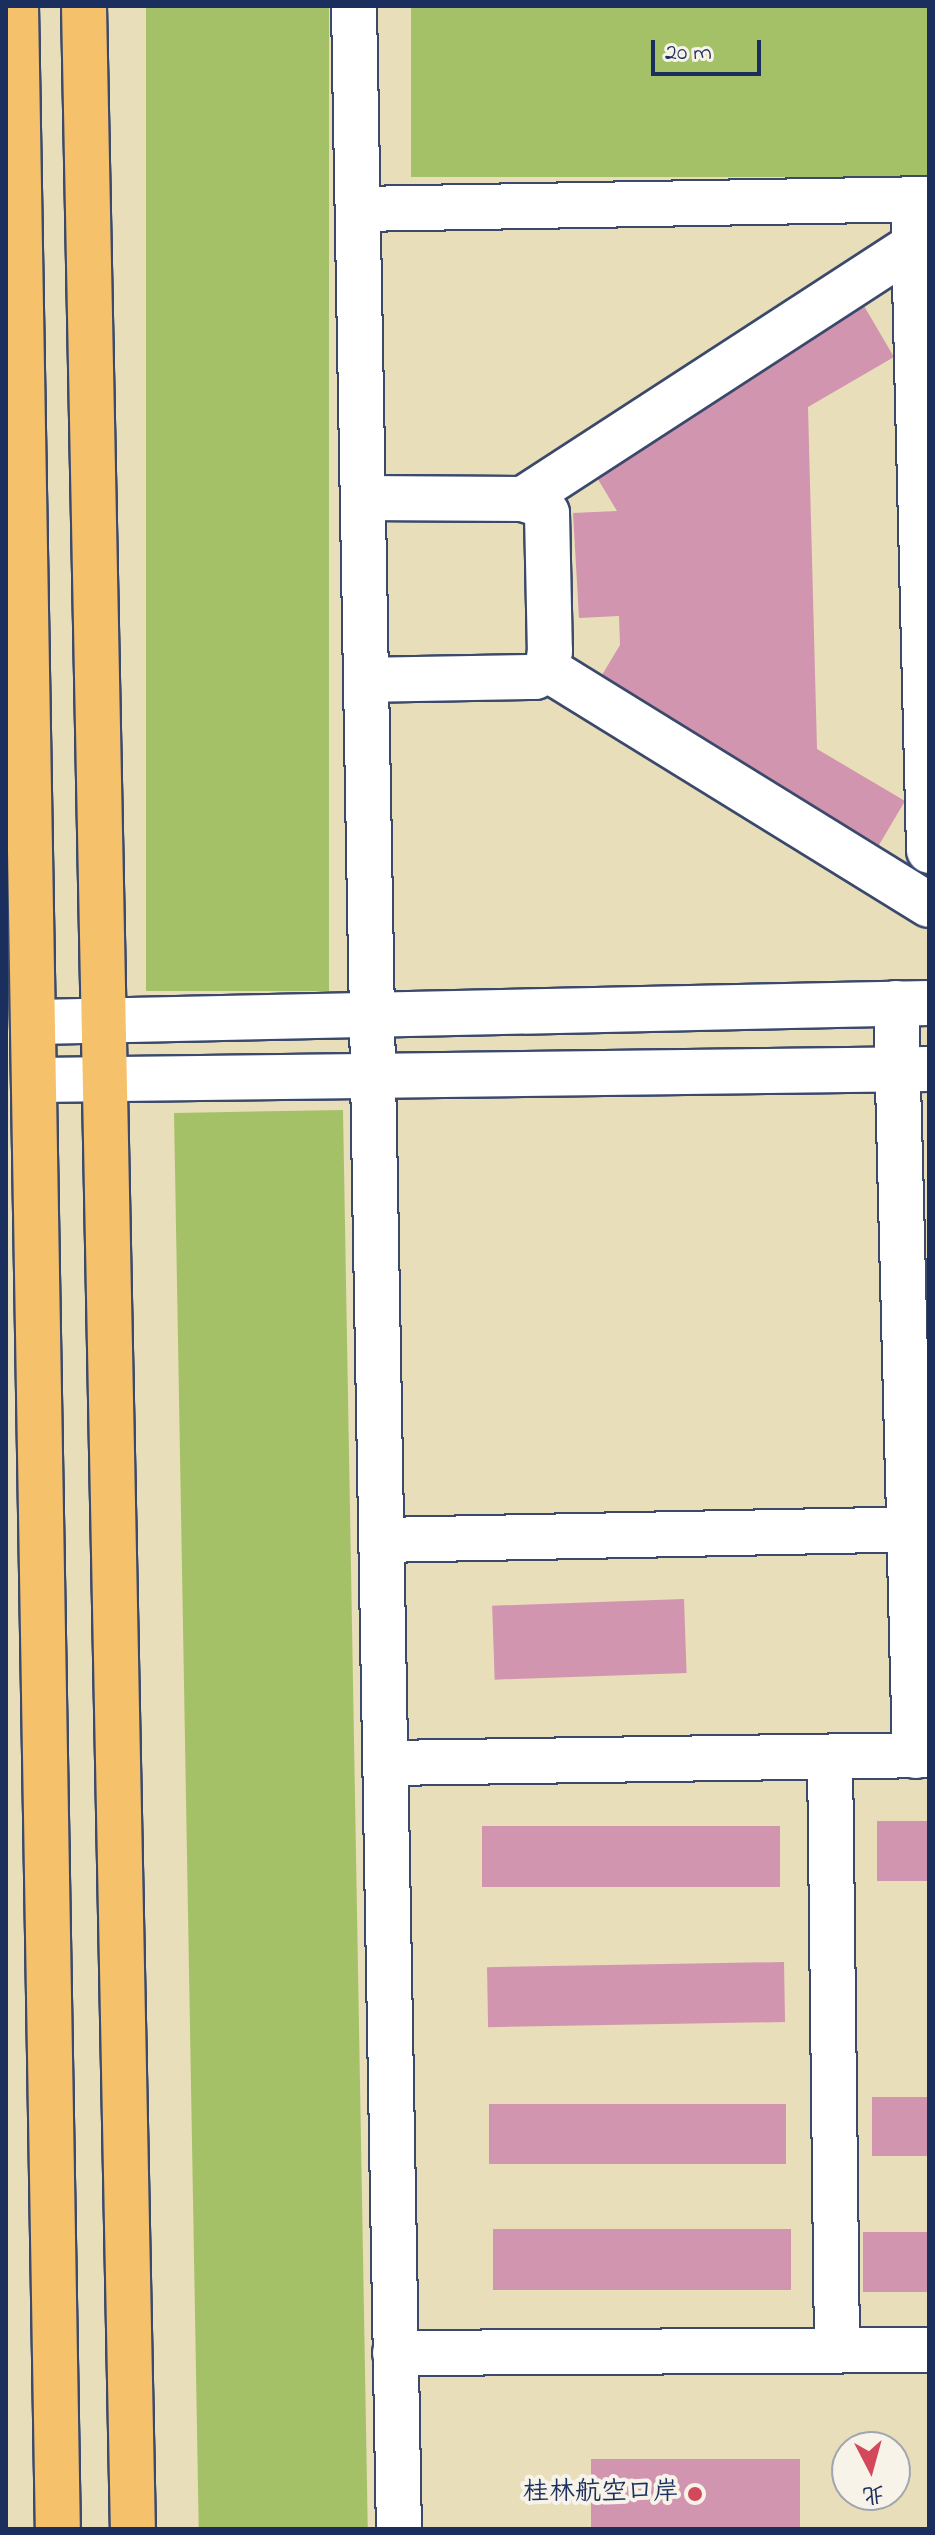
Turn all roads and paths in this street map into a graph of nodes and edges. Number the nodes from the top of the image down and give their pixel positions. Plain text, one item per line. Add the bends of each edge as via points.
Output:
1 (16, 6) edge
2 (84, 6) edge
3 (354, 6) edge
4 (921, 199) edge
5 (358, 209) junction
6 (914, 245) junction
7 (363, 498) junction
8 (523, 499) junction
9 (547, 669) junction
10 (367, 680) junction
11 (929, 851) edge
12 (929, 905) edge
13 (912, 1003) edge
14 (373, 1015) junction
15 (103, 1020) junction
16 (36, 1022) junction
17 (913, 1070) edge
18 (373, 1076) junction
19 (104, 1079) junction
20 (38, 1080) junction
21 (919, 1529) edge
22 (382, 1540) junction
23 (922, 1756) edge
24 (830, 1757) junction
25 (386, 1763) junction
26 (837, 2350) junction
27 (929, 2350) edge
28 (395, 2353) junction
29 (58, 2529) edge
30 (133, 2529) edge
31 (399, 2529) edge

1 - 16 highway
2 - 15 highway
3 - 5 street
4 - 5 street
4 - 6 street
5 - 7 street
6 - 8 street
6 - 11 street
7 - 8 street
7 - 10 street
8 - 9 street via 547,513
9 - 10 street via 530,677
9 - 12 street
10 - 14 street
13 - 14 street
13 - 17 street
14 - 15 street
14 - 18 street
15 - 16 street
15 - 19 highway
16 - 20 highway
17 - 18 street
17 - 21 street
18 - 19 street
18 - 22 street
19 - 20 street
19 - 30 highway
20 - 29 highway
21 - 22 street
21 - 23 street
22 - 25 street
23 - 24 street
24 - 25 street
24 - 26 street
25 - 28 street
26 - 27 street
26 - 28 street
28 - 31 street

